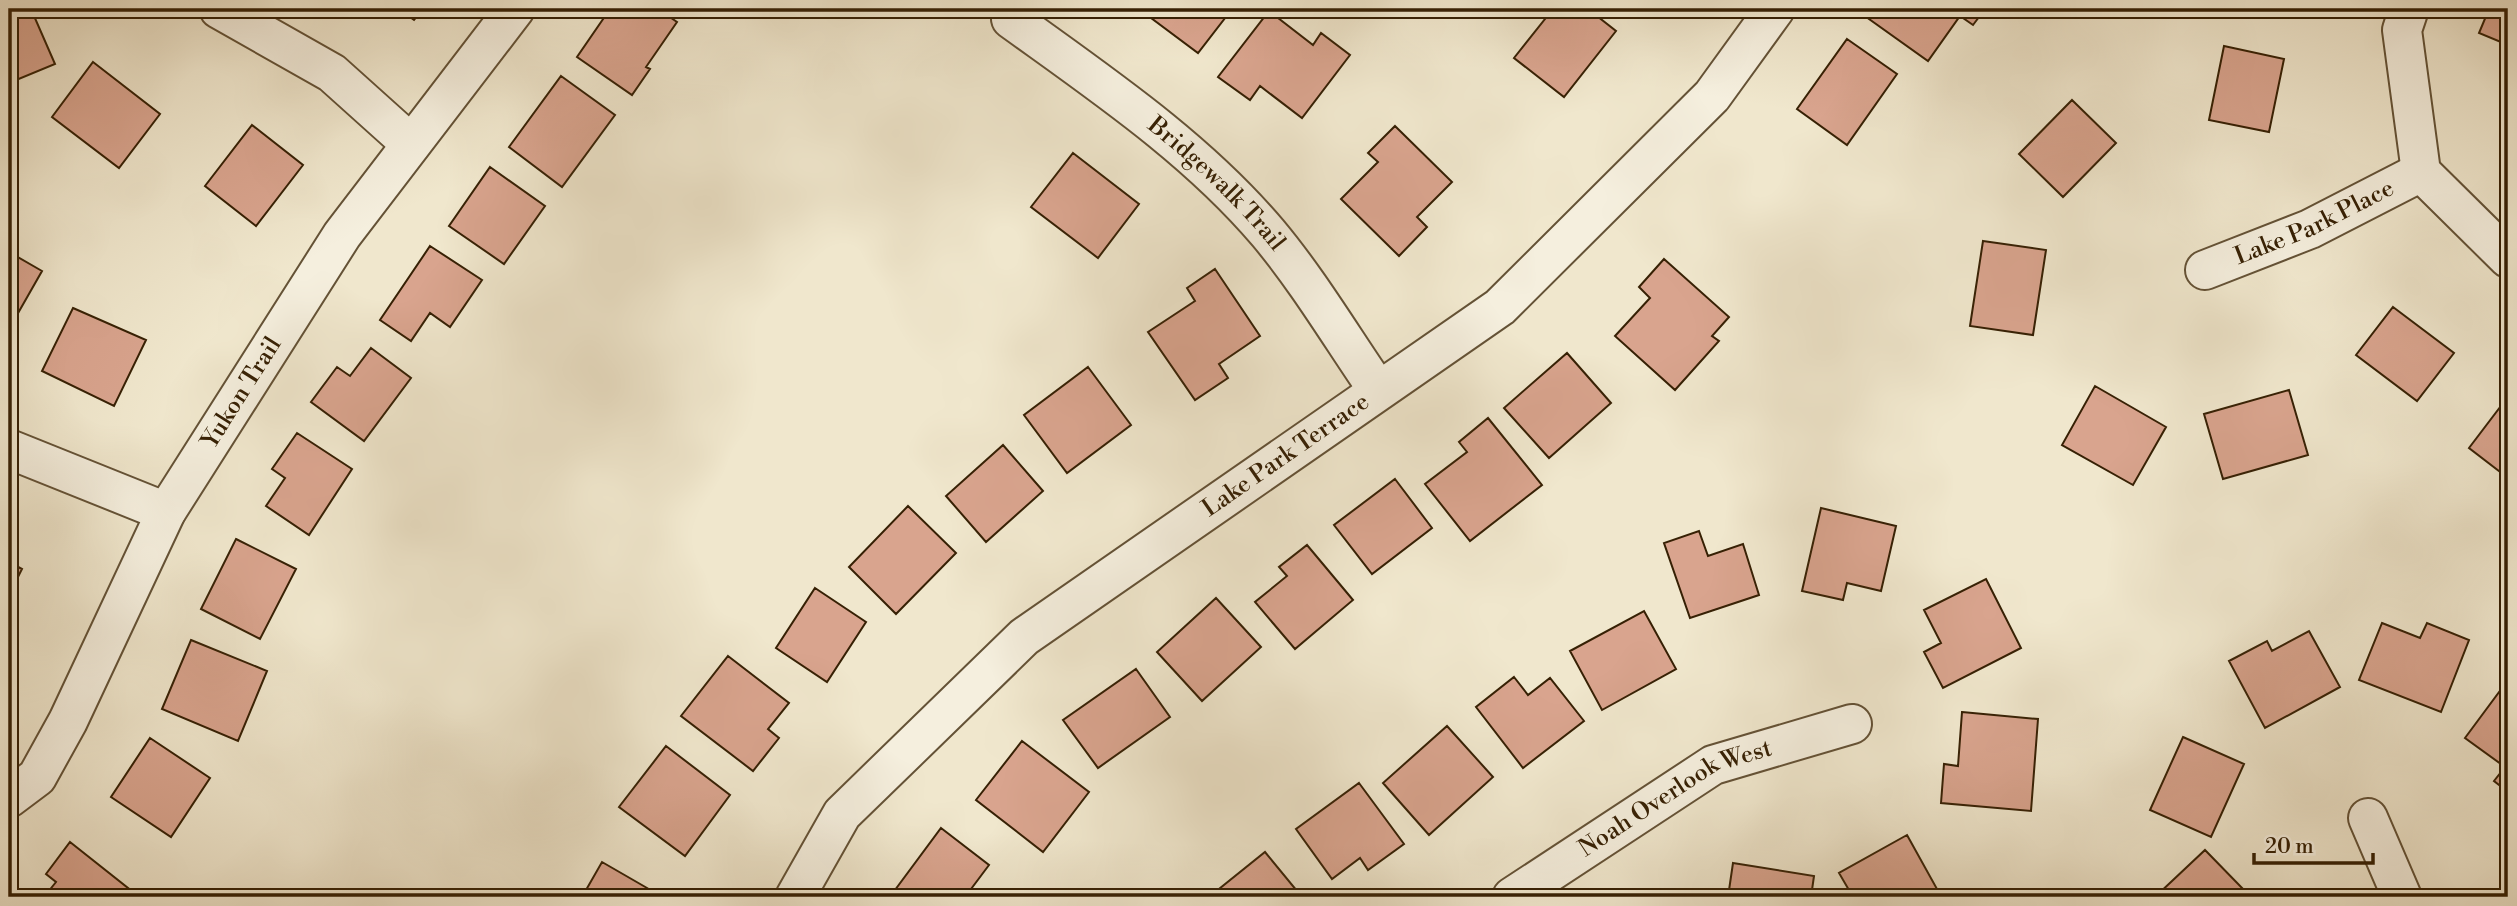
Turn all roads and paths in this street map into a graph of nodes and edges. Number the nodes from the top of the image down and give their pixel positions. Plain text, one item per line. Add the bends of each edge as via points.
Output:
1 (219, 9) edge
2 (515, 9) edge
3 (1776, 9) edge
4 (2409, 9) edge
5 (1011, 19) dead end
6 (411, 145) junction
7 (2421, 172) junction
8 (2508, 258) edge
9 (2205, 270) dead end
10 (1378, 390) junction
11 (9, 449) edge
12 (166, 512) junction
13 (1852, 724) dead end
14 (9, 797) edge
15 (2368, 818) dead end
16 (795, 897) edge
17 (1512, 897) edge
18 (2402, 897) edge

1 - 6 street via 332,73
2 - 6 street, Yukon Trail
3 - 10 street, Lake Park Terrace via 1712,96 1500,307
4 - 7 street via 2402,30
5 - 10 street, Bridgewalk Trail via 1157,127 1214,176 1269,234
6 - 12 street, Yukon Trail via 342,235
7 - 8 street
7 - 9 street, Lake Park Place via 2310,229
10 - 16 street, Lake Park Terrace via 1024,637 842,814
11 - 12 street
12 - 14 street, Yukon Trail via 37,778
13 - 17 street, Noah Overlook West via 1713,765
15 - 18 street

